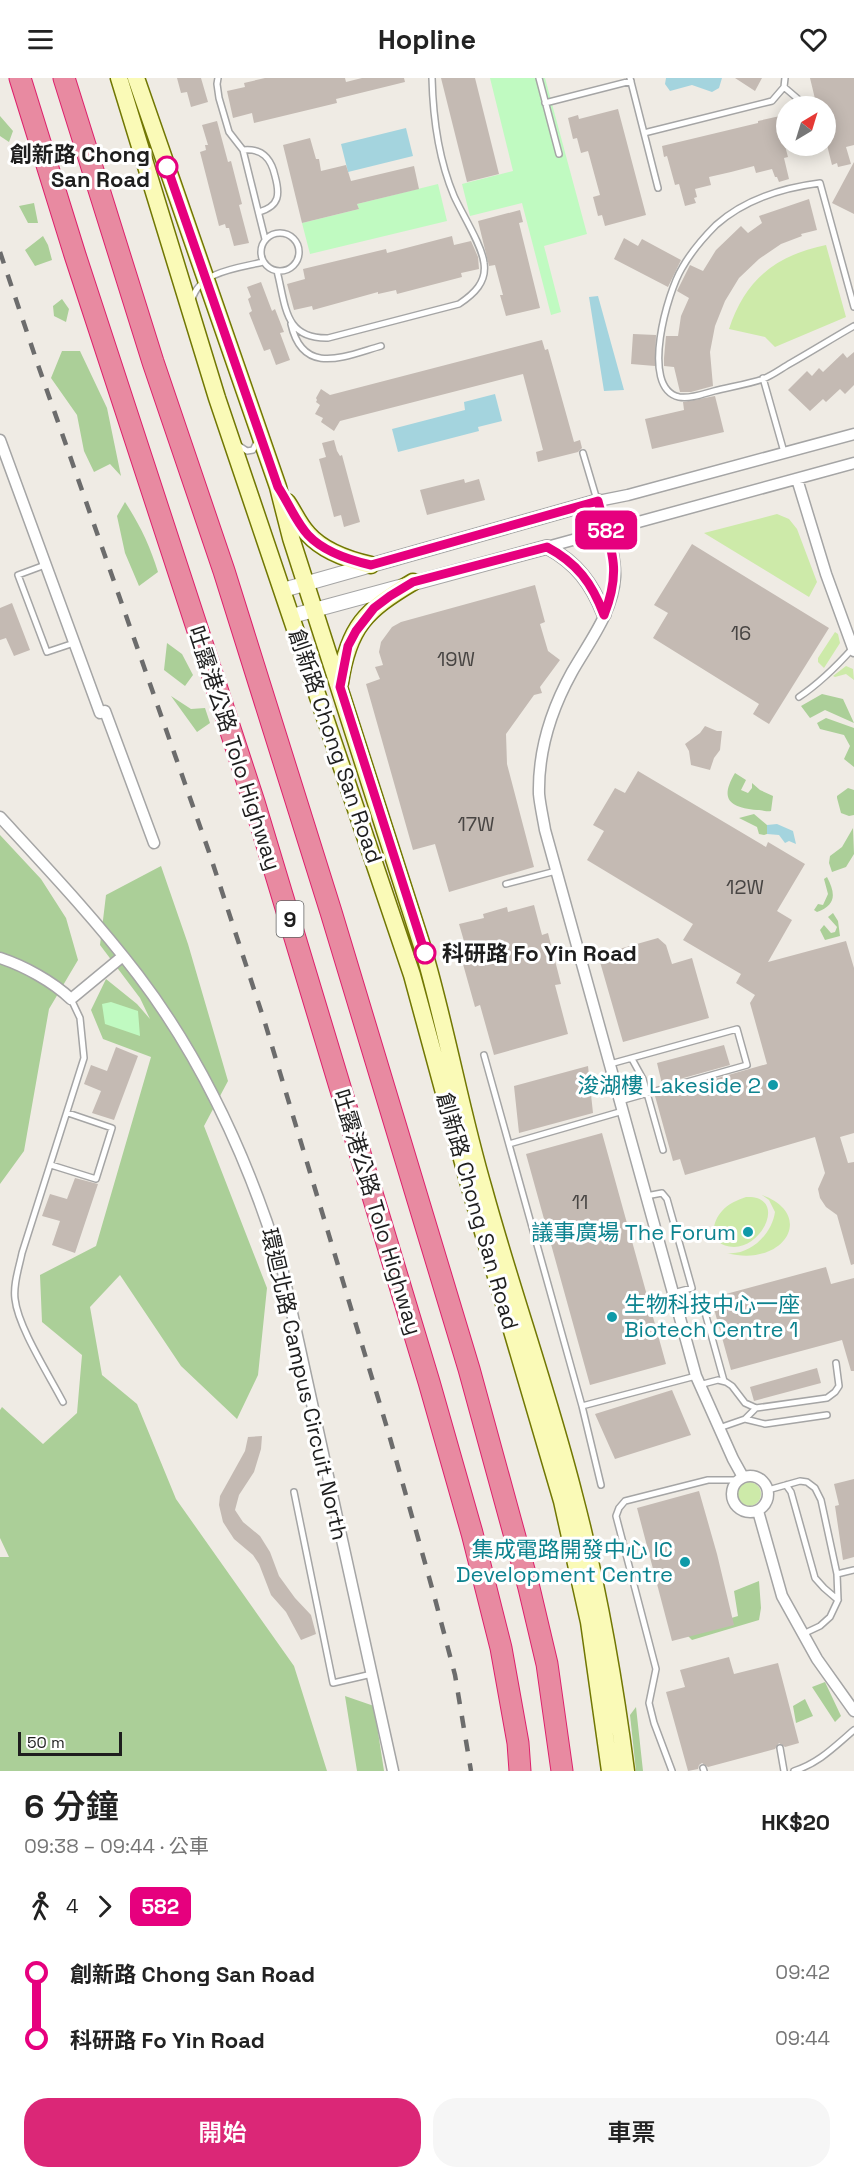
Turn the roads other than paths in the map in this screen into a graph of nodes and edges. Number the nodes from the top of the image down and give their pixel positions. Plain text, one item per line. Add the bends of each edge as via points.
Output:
1 (20, 78) edge
2 (64, 78) edge
3 (119, 78) edge
4 (136, 78) edge
5 (218, 78) edge
6 (432, 78) edge
7 (539, 78) edge
8 (785, 78) edge
9 (630, 80) edge
10 (784, 87) junction
11 (795, 96) edge
12 (545, 103) junction
13 (644, 133) junction
14 (243, 150) junction
15 (559, 154) dead end
16 (658, 188) dead end
17 (259, 212) junction
18 (266, 239) junction
19 (263, 262) junction
20 (278, 271) junction
21 (207, 278) junction
22 (854, 307) edge
23 (190, 309) junction
24 (290, 320) junction
25 (854, 326) edge
26 (381, 346) dead end
27 (763, 378) junction
28 (258, 432) junction
29 (854, 434) edge
30 (231, 437) junction
31 (0, 440) edge
32 (583, 453) dead end
33 (784, 453) junction
34 (854, 463) edge
35 (3, 464) edge
36 (797, 479) junction
37 (278, 487) junction
38 (598, 501) junction
39 (606, 531) junction
40 (547, 547) junction
41 (45, 565) junction
42 (371, 565) junction
43 (413, 582) junction
44 (306, 584) junction
45 (283, 590) junction
46 (315, 610) junction
47 (604, 615) junction
48 (292, 616) junction
49 (74, 643) junction
50 (853, 649) edge
51 (340, 687) junction
52 (799, 697) dead end
53 (0, 817) edge
54 (154, 843) dead end
55 (556, 871) junction
56 (506, 884) dead end
57 (123, 956) junction
58 (0, 958) edge
59 (71, 999) junction
60 (484, 1055) dead end
61 (632, 1059) junction
62 (610, 1064) junction
63 (647, 1094) junction
64 (622, 1106) junction
65 (68, 1113) junction
66 (508, 1144) junction
67 (663, 1150) dead end
68 (51, 1165) junction
69 (646, 1196) junction
70 (672, 1293) junction
71 (704, 1309) dead end
72 (836, 1363) dead end
73 (697, 1380) junction
74 (724, 1381) junction
75 (63, 1402) dead end
76 (582, 1406) junction
77 (756, 1408) junction
78 (827, 1415) dead end
79 (745, 1419) junction
80 (718, 1429) junction
81 (741, 1478) junction
82 (601, 1485) dead end
83 (786, 1485) junction
84 (768, 1490) junction
85 (294, 1492) dead end
86 (758, 1511) junction
87 (854, 1570) edge
88 (837, 1574) junction
89 (838, 1600) junction
90 (802, 1635) junction
91 (372, 1674) junction
92 (854, 1711) edge
93 (854, 1730) edge
94 (780, 1748) dead end
95 (393, 1771) edge
96 (520, 1771) edge
97 (562, 1771) edge
98 (610, 1771) edge
99 (626, 1771) edge
100 (672, 1771) edge
101 (784, 1771) edge
102 (794, 1771) edge

1 - 96 highway, 吐露港公路 Tolo Highway / 9 via 254,802 429,1382 501,1648
2 - 97 highway, 吐露港公路 Tolo Highway / 9 via 224,571 469,1369 532,1599 547,1664
3 - 23 main road, 創新路 Chong San Road
4 - 21 main road, 創新路 Chong San Road
5 - 14 lane via 219,98 229,132
6 - 24 lane via 433,113 441,154 453,194 484,263 483,280 474,294 459,303 328,338 313,339 298,332
7 - 12 lane
8 - 10 lane
9 - 12 lane
9 - 13 lane
10 - 11 lane
10 - 13 lane via 772,100
12 - 15 lane
13 - 16 lane
14 - 17 lane
14 - 17 lane via 260,151 272,163 278,197 267,210
17 - 18 lane
18 - 19 lane via 261,250
18 - 20 lane via 276,234 288,235 298,249 293,265
19 - 20 lane
19 - 21 lane
20 - 24 lane
21 - 23 lane via 194,294
21 - 28 main road, 創新路 Chong San Road
22 - 27 lane via 820,183 765,195 717,224 697,245 670,293 659,349 663,384 674,395 689,397
23 - 30 main road, 創新路 Chong San Road
24 - 26 lane via 302,348 320,359 330,360
25 - 27 lane
27 - 33 lane
28 - 30 lane via 253,450 247,451
28 - 37 main road, 創新路 Chong San Road
29 - 33 street
30 - 45 main road, 創新路 Chong San Road
31 - 35 street
32 - 38 lane
33 - 38 street
34 - 36 street
35 - 41 street
36 - 39 street
36 - 50 street
37 - 42 main road via 303,529 315,541 340,556
37 - 44 main road, 創新路 Chong San Road
38 - 39 street
38 - 42 street
39 - 40 street
39 - 47 street via 615,572
40 - 43 street
40 - 47 street via 575,565 586,578
41 - 49 street
41 - 49 lane via 18,575 47,652
42 - 44 street
43 - 46 street
43 - 51 main road via 362,621 348,646
44 - 45 street
44 - 46 main road, 創新路 Chong San Road
45 - 48 main road, 創新路 Chong San Road
46 - 48 street
46 - 51 main road, 創新路 Chong San Road
47 - 55 street via 562,691 544,737 539,795
48 - 98 main road, 創新路 Chong San Road via 412,975 562,1501 589,1622
49 - 54 street via 100,713 105,711
50 - 52 lane via 834,670
51 - 99 main road, 創新路 Chong San Road via 424,952 479,1173 574,1494 604,1627
53 - 57 street, 環迴北路 Campus Circuit North
55 - 56 lane
55 - 62 street
57 - 59 street
57 - 91 street, 環迴北路 Campus Circuit North via 177,1033 212,1094 266,1217 283,1272
58 - 59 street via 41,978
59 - 65 lane via 80,1018 84,1058
60 - 66 lane
61 - 62 lane
61 - 63 lane
61 - 63 lane via 737,1029 747,1065
62 - 64 street
63 - 64 lane
63 - 67 lane
64 - 66 lane
64 - 69 street
65 - 68 lane
65 - 68 lane via 112,1128 96,1179
66 - 76 lane
68 - 75 lane via 22,1253 15,1298 18,1316
69 - 70 street
69 - 70 lane via 662,1193 667,1199 692,1288
70 - 73 street
71 - 74 lane
72 - 77 lane via 840,1386 827,1398
73 - 74 lane
73 - 76 lane
73 - 80 street
74 - 77 lane via 745,1403
76 - 82 lane
77 - 79 lane
78 - 79 lane via 765,1424
79 - 80 lane
80 - 81 street
81 - 84 street via 756,1476
81 - 86 street via 732,1490 732,1502 746,1512
81 - 100 lane via 708,1480 625,1501 616,1516 656,1669 649,1703
83 - 84 lane
83 - 88 lane via 800,1481 815,1488
83 - 89 lane via 815,1578
84 - 86 street via 766,1502
85 - 91 lane via 333,1683
86 - 90 street via 778,1588
87 - 88 lane
88 - 89 lane
89 - 90 lane via 830,1617
90 - 92 street
91 - 95 street, 環迴北路 Campus Circuit North
93 - 102 lane via 826,1756
94 - 101 lane

